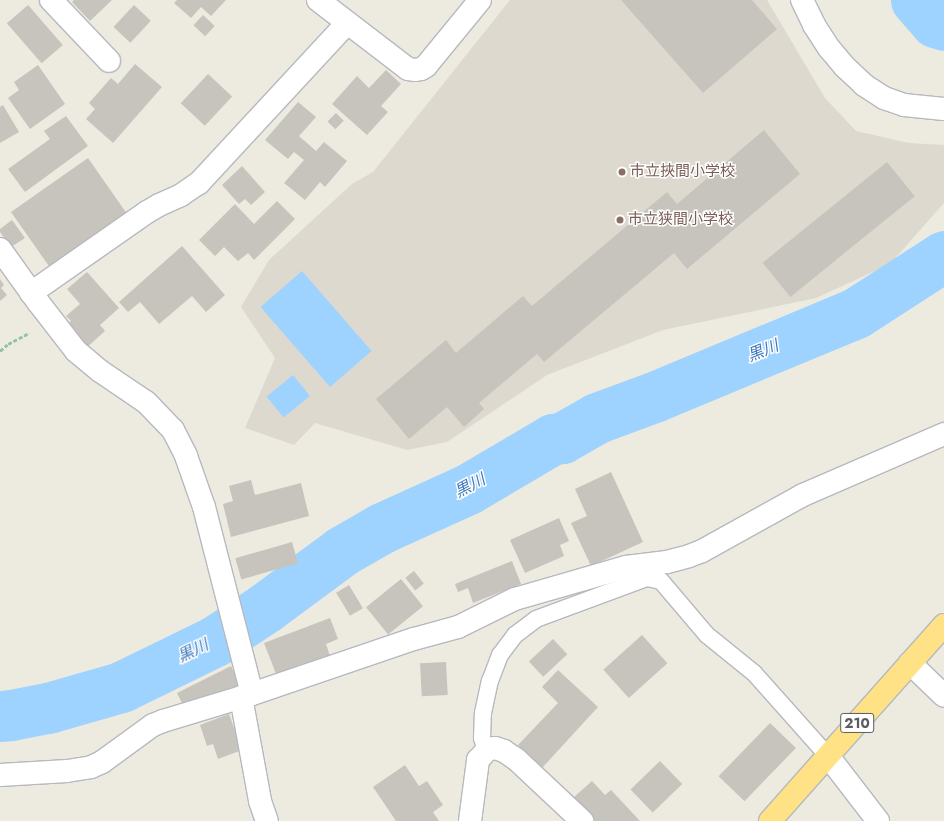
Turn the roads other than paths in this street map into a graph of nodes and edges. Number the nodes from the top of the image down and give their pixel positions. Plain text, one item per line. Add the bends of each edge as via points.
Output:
1 (51, 0) edge
2 (318, 0) edge
3 (480, 0) edge
4 (802, 0) edge
5 (347, 23) junction
6 (108, 61) dead end
7 (944, 109) edge
8 (0, 249) edge
9 (31, 293) junction
10 (944, 434) edge
11 (658, 572) junction
12 (944, 625) edge
13 (910, 663) junction
14 (248, 692) junction
15 (944, 696) edge
16 (486, 751) junction
17 (828, 756) junction
18 (0, 775) edge
19 (267, 821) edge
20 (470, 821) edge
21 (582, 821) edge
22 (770, 821) edge
23 (878, 821) edge

1 - 6 street
2 - 5 street
3 - 5 street via 421,69 408,69
4 - 7 street via 829,48 845,68 864,85 884,98 904,105
5 - 9 street via 199,183 181,196 159,204
8 - 9 street
9 - 14 street via 88,363 146,402 173,430 186,456 204,507 232,614
10 - 11 street via 803,495 702,551 677,560
11 - 14 street via 626,567 515,599 458,627
11 - 16 lane via 536,619 515,635 500,655 490,681 483,713 482,738
11 - 17 lane via 707,635 754,673
12 - 13 highway, 210
13 - 15 street
13 - 17 highway, 210
14 - 18 street via 153,725 91,768 67,772
14 - 19 street via 260,801
16 - 20 street via 478,760
16 - 21 street via 495,748 516,759
17 - 22 highway, 210
17 - 23 street

